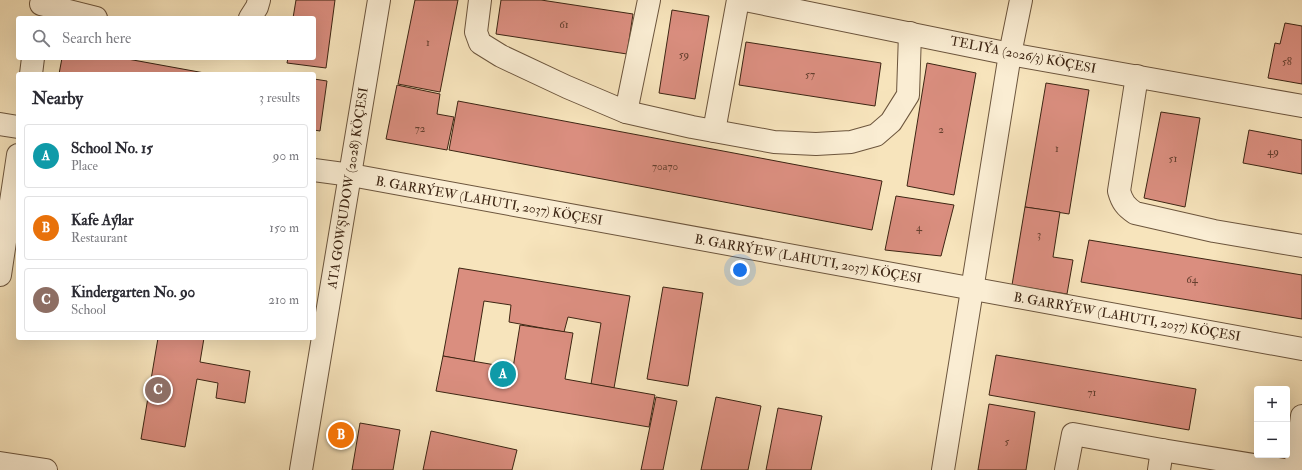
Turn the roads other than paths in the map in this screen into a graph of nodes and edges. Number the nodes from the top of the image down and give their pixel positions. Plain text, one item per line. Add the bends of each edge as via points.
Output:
1 (259, 0) edge
2 (379, 0) edge
3 (480, 0) edge
4 (649, 0) edge
5 (738, 0) edge
6 (744, 0) edge
7 (1021, 0) edge
8 (41, 7) edge
9 (86, 16) edge
10 (251, 16) edge
11 (910, 33) junction
12 (1010, 54) junction
13 (33, 60) edge
14 (30, 72) edge
15 (1137, 76) junction
16 (1302, 106) edge
17 (626, 112) junction
18 (0, 124) edge
19 (16, 127) edge
20 (714, 131) junction
21 (16, 166) edge
22 (316, 170) edge
23 (350, 175) junction
24 (1302, 246) edge
25 (2, 247) edge
26 (0, 275) edge
27 (972, 289) junction
28 (1302, 349) edge
29 (1302, 416) edge
30 (1160, 460) edge
31 (0, 462) edge
32 (46, 470) edge
33 (301, 470) edge
34 (943, 470) edge
35 (1066, 470) edge
36 (1284, 470) edge
37 (1295, 470) edge

1 - 10 street
2 - 23 street, ATA GOWŞUDOW (2028) KÖÇESI
3 - 17 street via 476,32 480,43 501,56
4 - 17 street
5 - 20 street
6 - 11 street, TELIÝA (2026/3) KÖÇESI
7 - 12 street
8 - 9 street
11 - 12 street, TELIÝA (2026/3) KÖÇESI
11 - 20 street via 908,95 891,122 876,135 852,142 816,144 774,142
12 - 15 street, TELIÝA (2026/3) KÖÇESI
12 - 27 street
13 - 14 street
15 - 16 street, TELIÝA (2026/3) KÖÇESI
15 - 24 street via 1119,191 1125,206 1135,213
17 - 20 street
18 - 19 street
21 - 25 street
22 - 23 street, B. GARRÝEW (LAHUTI, 2037) KÖÇESI
23 - 27 street, B. GARRÝEW (LAHUTI, 2037) KÖÇESI
23 - 33 street, ATA GOWŞUDOW (2028) KÖÇESI
25 - 26 street
27 - 28 street, B. GARRÝEW (LAHUTI, 2037) KÖÇESI
27 - 34 street
29 - 37 street
30 - 35 street via 1073,434
30 - 36 street
31 - 32 street

